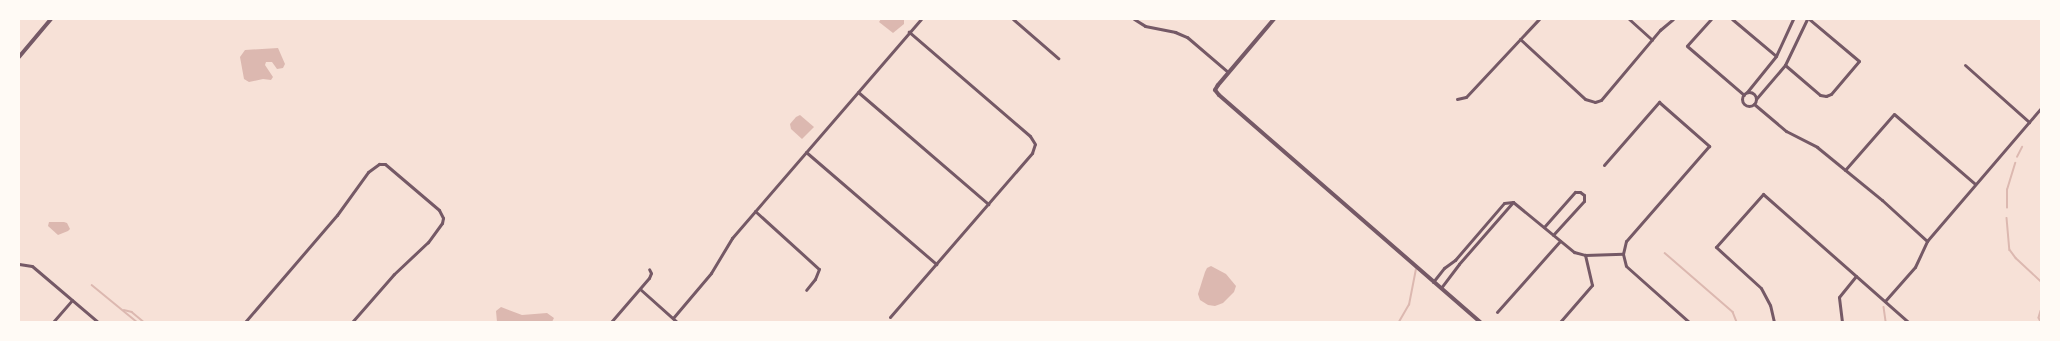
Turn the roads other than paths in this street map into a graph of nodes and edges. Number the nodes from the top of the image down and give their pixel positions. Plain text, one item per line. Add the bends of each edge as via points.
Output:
1 (51, 19) edge
2 (921, 19) edge
3 (1013, 19) edge
4 (1134, 19) edge
5 (1274, 19) edge
6 (1539, 19) edge
7 (1629, 19) edge
8 (1673, 19) edge
9 (1711, 19) edge
10 (1732, 19) edge
11 (1794, 19) edge
12 (1808, 19) edge
13 (909, 32) junction
14 (1520, 39) junction
15 (1652, 40) junction
16 (1776, 56) junction
17 (19, 57) edge
18 (1058, 58) dead end
19 (1785, 65) junction
20 (1965, 65) dead end
21 (1228, 72) junction
22 (858, 92) junction
23 (1747, 92) junction
24 (1744, 95) junction
25 (1456, 99) dead end
26 (1756, 100) junction
27 (1754, 104) junction
28 (2041, 108) edge
29 (2029, 122) junction
30 (806, 152) junction
31 (1604, 165) dead end
32 (1845, 170) junction
33 (1975, 184) junction
34 (1514, 202) junction
35 (988, 204) junction
36 (755, 211) junction
37 (1544, 227) junction
38 (1553, 235) junction
39 (1560, 241) junction
40 (1927, 241) junction
41 (1623, 254) junction
42 (1585, 255) junction
43 (19, 264) edge
44 (936, 264) junction
45 (649, 269) dead end
46 (1856, 276) junction
47 (1433, 282) junction
48 (1441, 288) junction
49 (640, 289) junction
50 (806, 290) dead end
51 (72, 300) junction
52 (1885, 302) junction
53 (1497, 312) dead end
54 (890, 317) dead end
55 (672, 318) junction
56 (53, 322) edge
57 (98, 322) edge
58 (245, 322) edge
59 (352, 322) edge
60 (611, 322) edge
61 (678, 322) edge
62 (1480, 322) edge
63 (1560, 322) edge
64 (1689, 322) edge
65 (1774, 322) edge
66 (1842, 322) edge
67 (1908, 322) edge

1 - 17 street
2 - 13 street
3 - 18 street
4 - 21 street via 1145,26 1187,37
5 - 21 street
6 - 14 street
7 - 15 street
8 - 15 street
9 - 24 street via 1687,46
10 - 16 street
11 - 16 street
12 - 19 street
12 - 19 street via 1859,61 1831,94 1826,96 1820,95
13 - 22 street
13 - 35 street via 1030,136 1035,144 1032,153
14 - 15 street via 1585,99 1592,102 1600,100
14 - 25 street via 1466,97
16 - 23 street
19 - 26 street
20 - 29 street
21 - 47 street via 1216,90 1222,100
22 - 30 street
22 - 35 street
23 - 24 street
23 - 26 street via 1754,93
24 - 27 street via 1742,99 1746,105
26 - 27 street
27 - 32 street via 1786,131 1815,145
28 - 29 street
29 - 33 street
30 - 36 street
30 - 44 street
31 - 41 street via 1659,102 1709,146 1626,242
32 - 33 street via 1894,114
32 - 40 street
33 - 40 street
34 - 37 street
34 - 47 street via 1504,204
34 - 48 street
35 - 44 street
36 - 50 street via 819,269 815,280
36 - 55 street via 732,238 711,274
37 - 38 street
37 - 38 street via 1575,192 1584,195 1584,201
38 - 39 street
39 - 42 street via 1574,252
39 - 53 street
40 - 52 street via 1914,267
41 - 42 street
41 - 64 street via 1626,266
42 - 63 street via 1592,285
43 - 51 street via 32,266
44 - 54 street
45 - 49 street via 649,278
46 - 52 street
46 - 65 street via 1763,194 1716,247 1761,288 1770,305
46 - 66 street via 1839,297
47 - 48 street
48 - 62 street
49 - 55 street
49 - 60 street
51 - 56 street
51 - 57 street
52 - 67 street
55 - 61 street
58 - 59 street via 339,212 368,172 379,164 385,164 442,214 443,218 440,227 428,242 400,267

